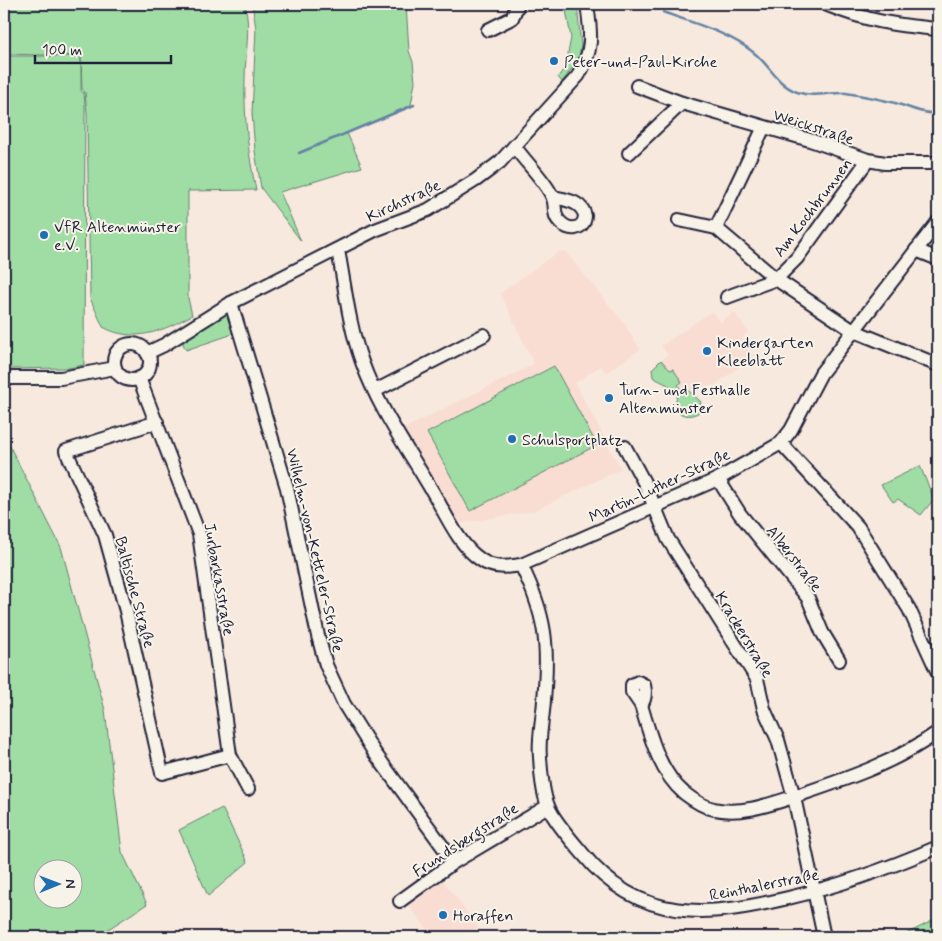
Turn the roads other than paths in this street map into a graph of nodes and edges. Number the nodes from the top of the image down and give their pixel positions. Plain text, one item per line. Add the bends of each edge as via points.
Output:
1 (518, 4) edge
2 (586, 4) edge
3 (825, 4) edge
4 (938, 29) edge
5 (488, 30) dead end
6 (637, 86) dead end
7 (682, 102) junction
8 (764, 127) junction
9 (514, 147) junction
10 (628, 153) dead end
11 (868, 160) junction
12 (938, 163) edge
13 (553, 197) dead end
14 (679, 220) dead end
15 (938, 222) edge
16 (716, 228) junction
17 (338, 250) junction
18 (916, 250) junction
19 (938, 259) edge
20 (776, 279) junction
21 (727, 297) dead end
22 (231, 303) junction
23 (852, 330) junction
24 (484, 335) dead end
25 (147, 353) junction
26 (938, 365) edge
27 (115, 368) junction
28 (4, 378) edge
29 (139, 378) junction
30 (375, 391) junction
31 (157, 422) junction
32 (780, 443) junction
33 (626, 447) dead end
34 (718, 479) junction
35 (654, 506) junction
36 (521, 565) junction
37 (839, 660) dead end
38 (938, 673) edge
39 (641, 705) dead end
40 (938, 732) edge
41 (230, 755) junction
42 (248, 789) dead end
43 (794, 797) junction
44 (548, 806) junction
45 (938, 847) edge
46 (454, 862) junction
47 (814, 891) junction
48 (400, 901) dead end
49 (824, 937) edge

1 - 5 street via 512,18
2 - 9 street, Kirchstraße via 591,37 588,61
3 - 4 street via 889,25
6 - 7 street, Weickstraße
7 - 8 street, Weickstraße
7 - 10 street
8 - 11 street, Weickstraße
8 - 16 street
9 - 13 street
9 - 17 street, Kirchstraße via 476,180 428,210 375,230
11 - 12 street, Weickstraße
11 - 20 street, Am Kochbrunnen via 797,258
14 - 16 street
15 - 18 street, Martin-Luther-Straße
16 - 20 street
17 - 22 street, Kirchstraße
17 - 30 street, Martin-Luther-Straße via 354,336
18 - 19 street
18 - 23 street, Martin-Luther-Straße
20 - 21 street, Am Kochbrunnen
20 - 23 street
22 - 25 street, Kirchstraße
22 - 46 street, Wilhelm-von-Ketteler-Straße via 287,488 326,665 344,704 363,734
23 - 26 street
23 - 32 street, Martin-Luther-Straße via 821,373 791,430
24 - 30 street
25 - 27 street via 138,345 122,347 115,357
25 - 29 street via 149,366
27 - 28 street via 61,378
27 - 29 street via 122,377
29 - 31 street, Jurbarkasstraße
30 - 36 street, Martin-Luther-Straße via 460,537 474,554 498,567
31 - 41 street, Jurbarkasstraße via 199,534
31 - 41 street, Baltische Straße via 66,451 105,535 126,610 162,773
32 - 34 street, Martin-Luther-Straße
32 - 38 street via 858,528 909,610
33 - 35 street, Krackerstraße
34 - 35 street, Martin-Luther-Straße
34 - 37 street, Alberstraße via 740,514 808,598 822,632
35 - 36 street, Martin-Luther-Straße
35 - 43 street, Krackerstraße via 668,539 757,680
36 - 44 street, Reinthalerstraße via 538,601 545,635 547,666 540,755
39 - 43 street via 668,775 698,803 716,810 732,810 778,803
40 - 43 street via 917,747 877,767
41 - 42 street, Jurbarkasstraße
43 - 47 street, Krackerstraße
44 - 46 street, Frundsbergstraße
44 - 47 street, Reinthalerstraße via 600,872 632,895 650,903 709,913
45 - 47 street, Reinthalerstraße via 878,872
46 - 48 street, Frundsbergstraße
47 - 49 street, Krackerstraße

